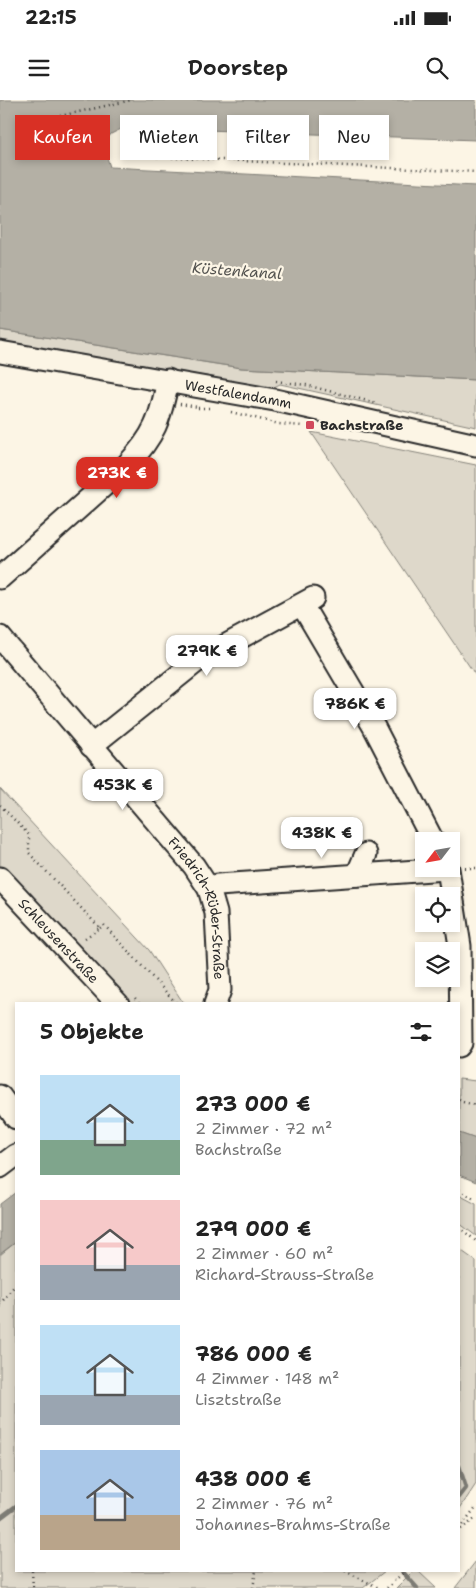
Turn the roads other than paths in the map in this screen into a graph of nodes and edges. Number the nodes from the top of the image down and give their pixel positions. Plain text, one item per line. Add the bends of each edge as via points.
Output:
1 (0, 352) edge
2 (168, 380) junction
3 (476, 445) edge
4 (0, 578) edge
5 (0, 637) edge
6 (91, 746) junction
7 (428, 832) edge
8 (366, 854) dead end
9 (415, 871) edge
10 (357, 875) junction
11 (0, 878) edge
12 (449, 878) edge
13 (209, 889) junction
14 (126, 1000) edge
15 (216, 1002) edge
16 (460, 1044) edge
17 (0, 1096) edge
18 (15, 1117) edge
19 (15, 1156) edge
20 (0, 1167) edge

1 - 2 street, Westfalendamm
2 - 3 street, Westfalendamm via 342,414
2 - 4 street via 160,417 146,446
5 - 6 street, Friedrich-Rüder-Straße
6 - 7 street via 198,661 308,601
6 - 13 street, Friedrich-Rüder-Straße via 194,866
8 - 10 street
9 - 10 street
10 - 13 street via 218,885
11 - 14 street, Schleusenstraße
12 - 16 street via 460,946
13 - 15 street, Friedrich-Rüder-Straße via 216,913 220,990
17 - 18 street
19 - 20 street

